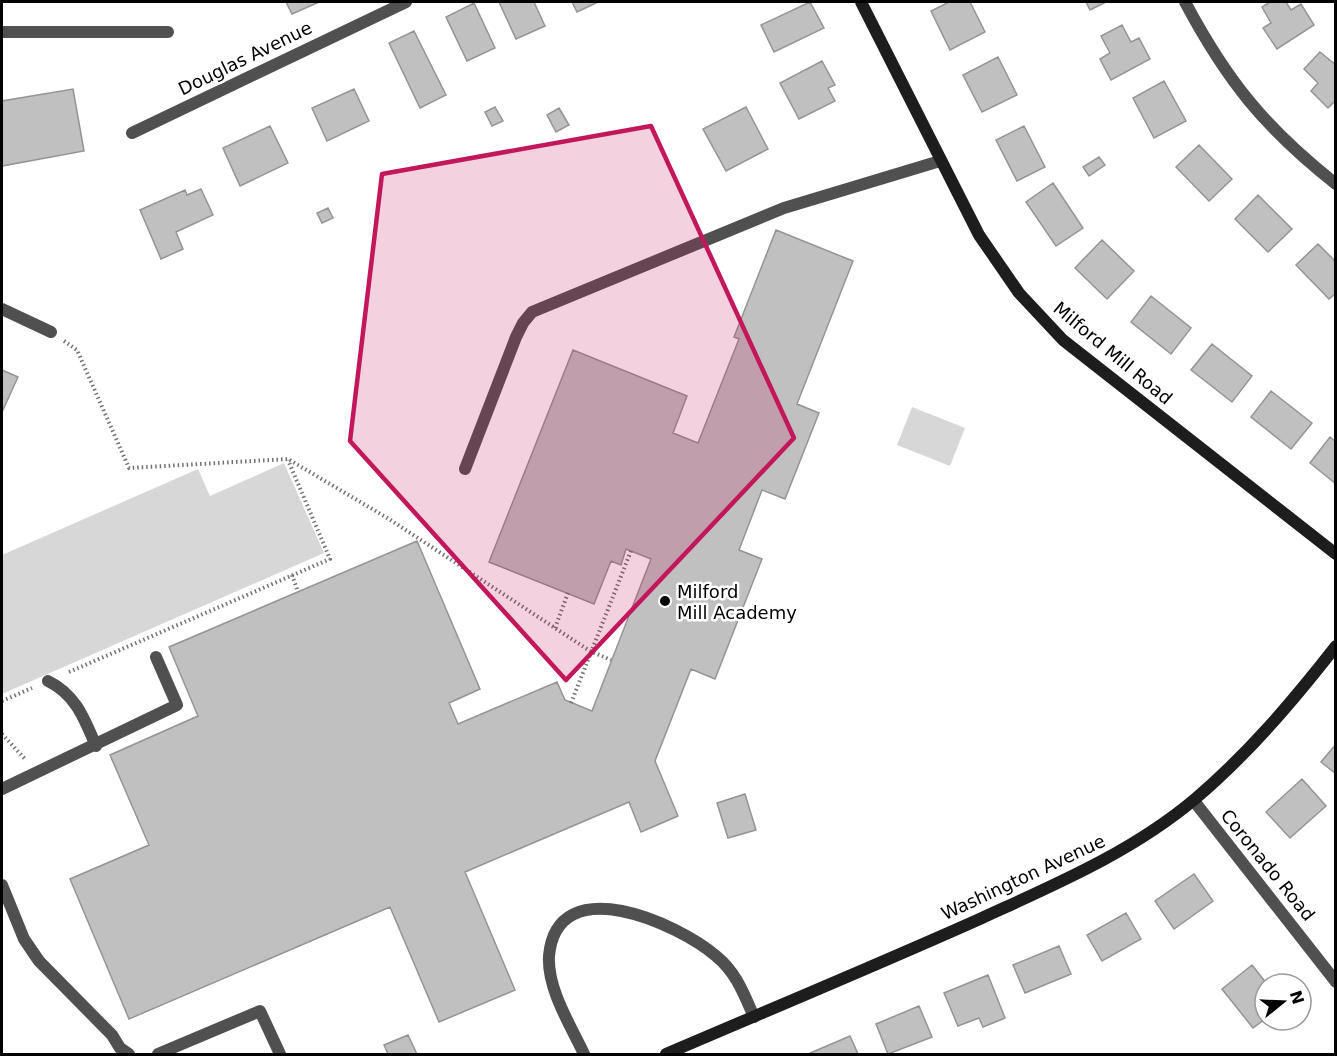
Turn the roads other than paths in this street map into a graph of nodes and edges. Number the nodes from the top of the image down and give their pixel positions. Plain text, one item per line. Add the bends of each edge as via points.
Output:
1 (406, 2) edge
2 (861, 2) edge
3 (1185, 2) edge
4 (2, 32) edge
5 (168, 32) dead end
6 (132, 133) dead end
7 (940, 161) junction
8 (1335, 184) edge
9 (2, 309) edge
10 (51, 332) road end
11 (465, 469) dead end
12 (1335, 554) edge
13 (1335, 646) edge
14 (156, 657) dead end
15 (48, 681) road end
16 (96, 746) junction
17 (2, 789) edge
18 (1194, 801) junction
19 (2, 885) edge
20 (1335, 982) edge
21 (754, 1017) junction
22 (129, 1054) edge
23 (158, 1054) edge
24 (280, 1054) edge
25 (584, 1054) edge
26 (666, 1054) edge

1 - 6 street, Douglas Avenue
2 - 7 main road, Milford Mill Road
3 - 8 street via 1222,68 1249,103 1275,132
4 - 5 street
7 - 11 street via 784,208 532,312 516,337
7 - 12 main road, Milford Mill Road via 980,236 1019,293 1063,340
9 - 10 street
13 - 18 main road, Washington Avenue via 1251,747
14 - 16 street via 177,705
15 - 16 street via 73,698
16 - 17 street
18 - 20 street, Coronado Road
18 - 21 main road, Washington Avenue via 1083,872
19 - 22 street via 24,939 39,960
21 - 25 street via 739,982 718,957 690,936 635,914 605,908 583,910 566,921 554,939 549,958 554,988
21 - 26 main road, Washington Avenue
23 - 24 street via 261,1011

